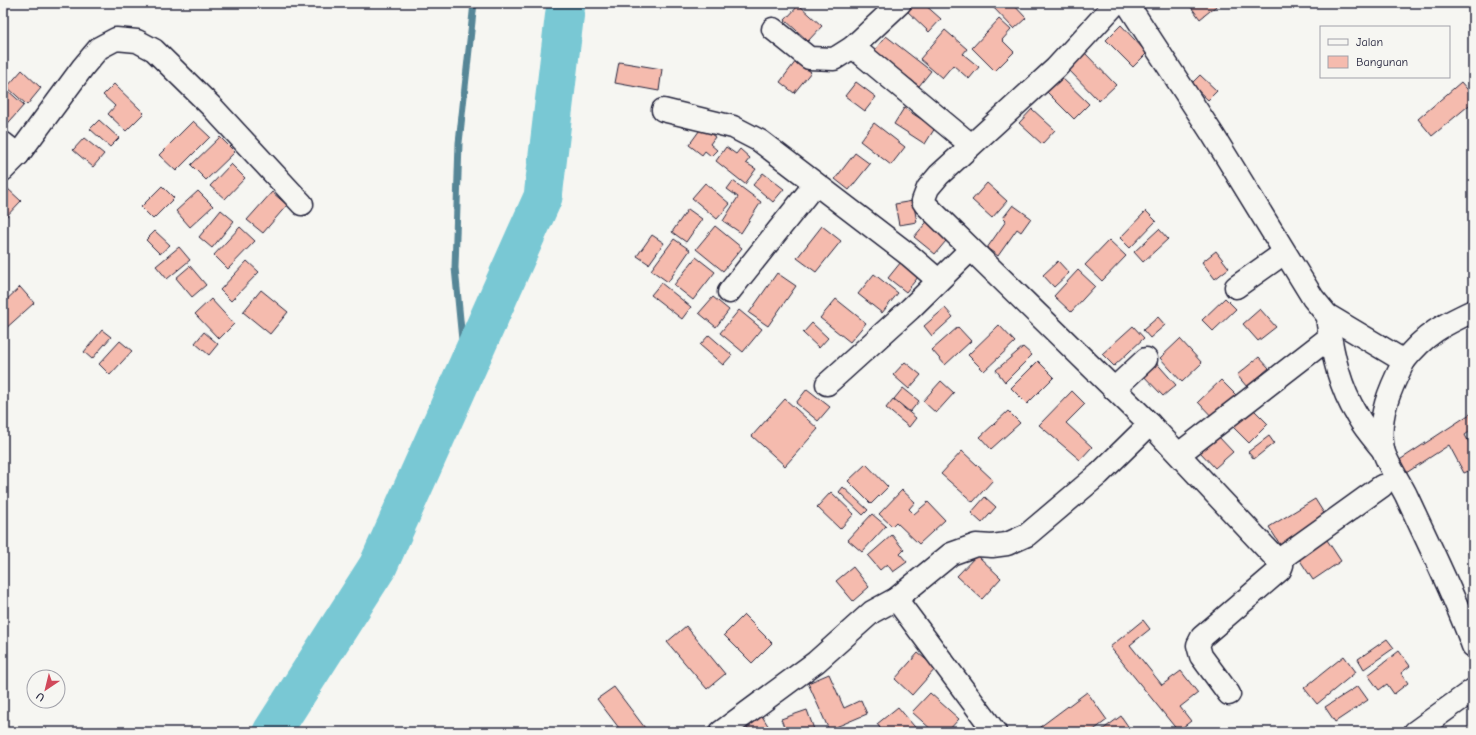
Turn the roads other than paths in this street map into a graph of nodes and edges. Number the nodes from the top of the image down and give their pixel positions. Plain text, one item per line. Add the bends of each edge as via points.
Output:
1 (900, 3) edge
2 (1116, 3) edge
3 (1127, 3) edge
4 (773, 29) dead end
5 (854, 47) junction
6 (663, 110) dead end
7 (971, 145) junction
8 (11, 149) edge
9 (3, 170) edge
10 (815, 184) junction
11 (302, 204) dead end
12 (970, 250) junction
13 (1284, 252) junction
14 (938, 280) junction
15 (1236, 287) dead end
16 (729, 292) dead end
17 (1473, 311) edge
18 (1327, 315) junction
19 (1330, 337) junction
20 (1146, 359) dead end
21 (1404, 362) junction
22 (827, 384) dead end
23 (1114, 389) junction
24 (1150, 424) junction
25 (1383, 450) junction
26 (1179, 454) junction
27 (1382, 486) dead end
28 (1279, 560) junction
29 (896, 599) junction
30 (1473, 646) edge
31 (1473, 690) edge
32 (1230, 694) dead end
33 (721, 732) edge
34 (996, 732) edge
35 (1415, 732) edge

1 - 5 street
2 - 7 street via 1056,68
3 - 13 street via 1213,134
4 - 5 street via 810,58 834,58
5 - 7 street
6 - 10 street via 733,127 760,141
7 - 12 street via 928,188 923,201
8 - 9 street
8 - 11 street via 99,48 116,39 137,41 154,50 212,107
10 - 14 street
10 - 16 street
12 - 14 street
12 - 23 street
13 - 15 street
13 - 18 street
14 - 22 street via 910,309
17 - 21 street via 1440,326 1415,347
18 - 19 street
18 - 21 street
19 - 25 street via 1343,387 1357,416
19 - 26 street
20 - 23 street
21 - 25 street via 1386,403 1382,419
23 - 24 street
24 - 26 street
24 - 29 street via 1100,474 1027,535 1007,544 976,545 951,554
25 - 30 street via 1458,608
26 - 28 street
27 - 28 street
28 - 32 street via 1282,565 1280,570 1202,637 1198,645 1201,656
29 - 33 street via 872,612 816,662
29 - 34 street
31 - 35 street

